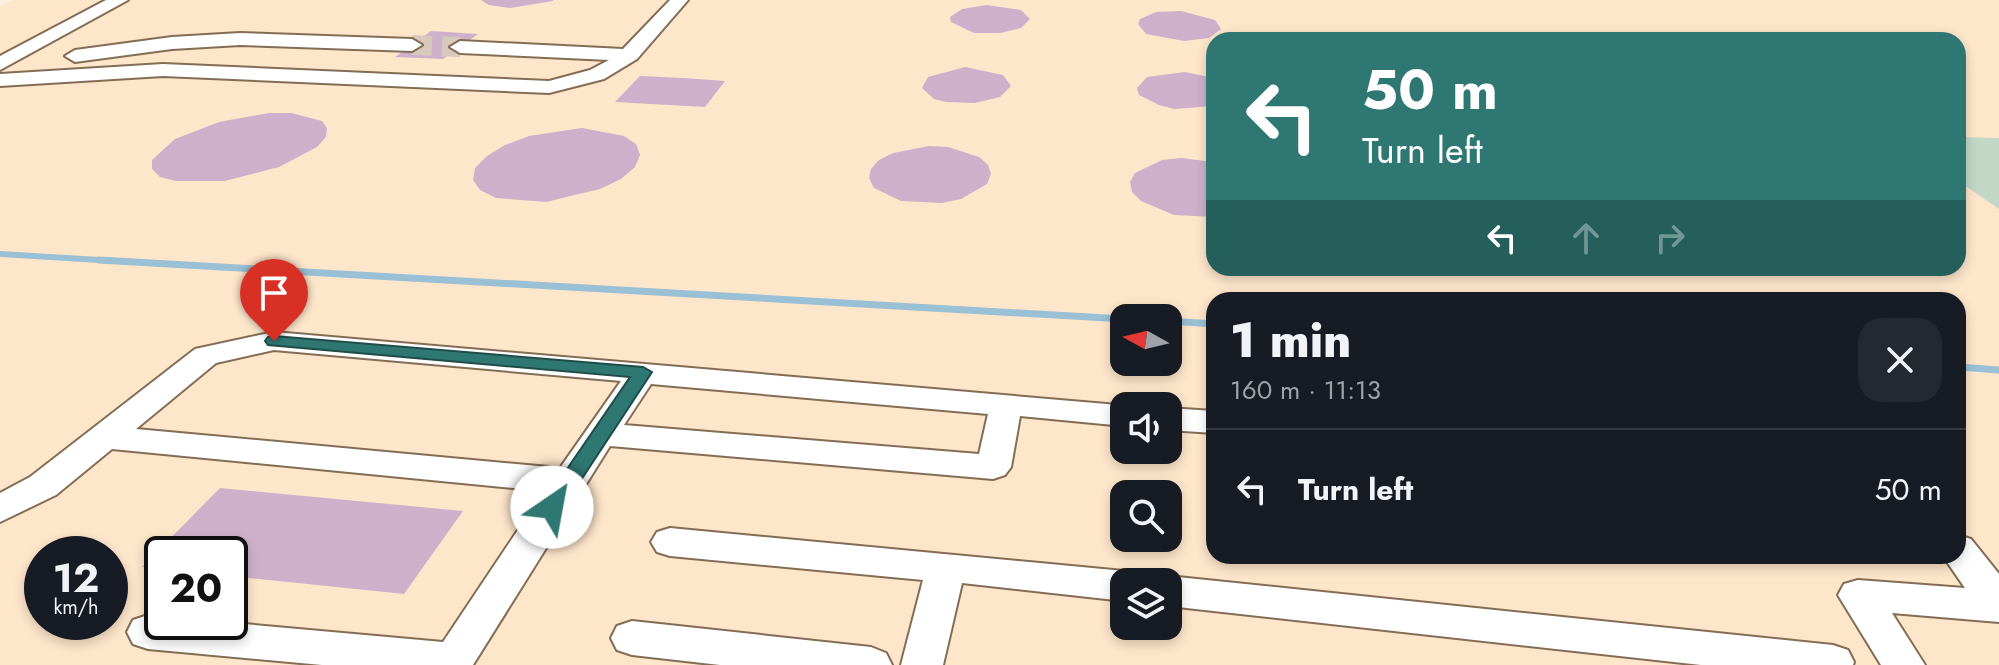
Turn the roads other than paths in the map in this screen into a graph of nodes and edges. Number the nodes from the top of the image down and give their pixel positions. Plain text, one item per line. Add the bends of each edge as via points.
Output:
1 (119, 0) edge
2 (679, 0) edge
3 (412, 45) tunnel mouth
4 (460, 47) tunnel mouth
5 (630, 55) junction
6 (91, 63) junction
7 (0, 66) edge
8 (0, 80) edge
9 (643, 372) junction
10 (1006, 406) junction
11 (1110, 414) edge
12 (1182, 420) edge
13 (1206, 421) edge
14 (601, 434) junction
15 (104, 437) junction
16 (569, 481) junction
17 (43, 486) junction
18 (0, 509) edge
19 (0, 533) edge
20 (670, 542) dead end
21 (1966, 560) edge
22 (946, 567) junction
23 (1110, 585) edge
24 (1182, 592) edge
25 (1999, 605) edge
26 (632, 638) dead end
27 (235, 640) edge
28 (1833, 662) dead end
29 (871, 665) edge
30 (922, 665) edge
31 (1904, 665) edge

1 - 7 lane
2 - 5 lane
3 - 6 lane via 240,39 172,43
4 - 5 lane
5 - 6 lane via 589,80 549,87
6 - 7 lane
6 - 8 lane
9 - 10 lane
9 - 14 lane
9 - 15 lane via 274,341 206,356
10 - 11 lane
10 - 14 lane via 993,467
12 - 13 lane
14 - 16 lane
15 - 16 lane
15 - 17 lane
16 - 27 lane via 454,660
17 - 18 lane
17 - 19 lane via 34,503
20 - 22 lane
21 - 25 lane
22 - 23 lane
22 - 30 lane
24 - 28 lane
25 - 31 lane via 1858,595
26 - 29 lane

